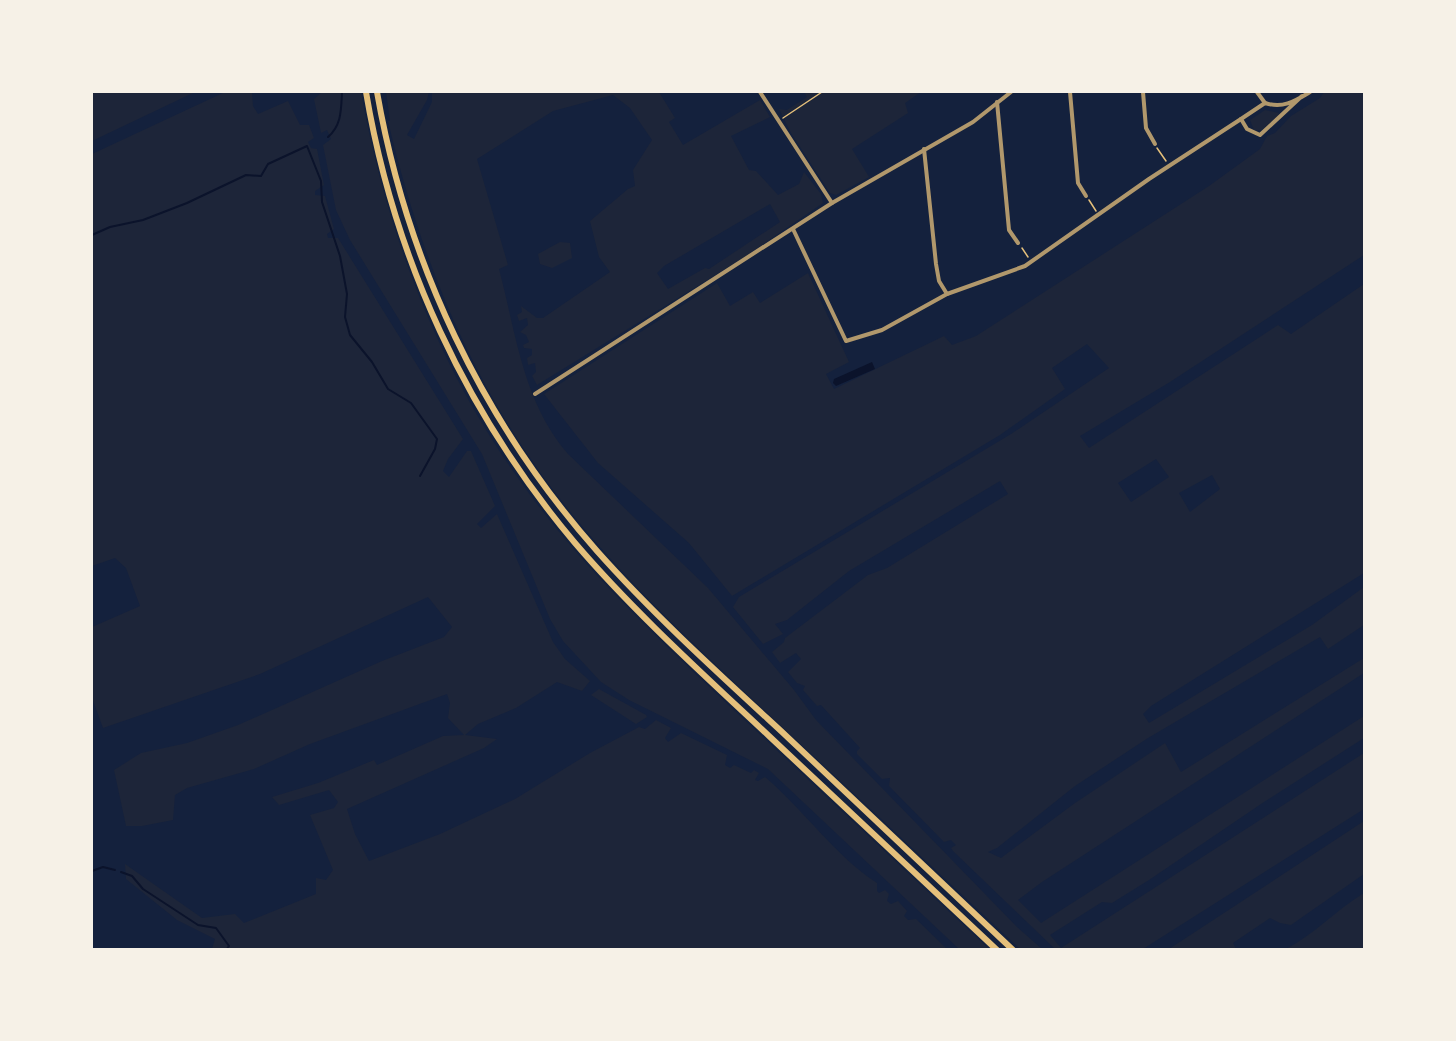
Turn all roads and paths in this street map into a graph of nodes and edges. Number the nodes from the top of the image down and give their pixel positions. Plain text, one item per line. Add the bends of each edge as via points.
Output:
1 (366, 92) edge
2 (377, 92) edge
3 (760, 92) edge
4 (822, 92) edge
5 (1011, 92) edge
6 (1070, 92) edge
7 (1143, 92) edge
8 (1257, 92) edge
9 (1310, 92) edge
10 (1302, 96) junction
11 (996, 101) junction
12 (1265, 103) junction
13 (1241, 119) junction
14 (778, 122) junction
15 (1155, 144) joint
16 (924, 149) junction
17 (1169, 165) junction
18 (1086, 196) joint
19 (832, 203) junction
20 (1098, 214) junction
21 (794, 229) junction
22 (1018, 243) joint
23 (1031, 262) junction
24 (947, 294) junction
25 (535, 394) dead end
26 (997, 950) edge
27 (1013, 950) edge

1 - 26 main road via 390,198 427,302 481,411 536,493 590,560 665,637
2 - 27 main road via 399,190 436,296 481,389 542,483 600,554 670,627
3 - 14 street
4 - 14 path
5 - 11 street
6 - 18 street via 1078,183
7 - 15 street via 1146,128
8 - 12 street
9 - 10 street
10 - 12 street via 1277,107
10 - 13 street via 1260,135 1246,129
11 - 16 street via 973,122
11 - 22 street via 1009,230
12 - 13 street
13 - 17 street
14 - 19 street
15 - 17 path
16 - 19 street
16 - 24 street via 936,264 939,281
17 - 20 street
18 - 20 path
19 - 21 street
20 - 23 street
21 - 24 street via 846,341 882,330
21 - 25 street
22 - 23 path
23 - 24 street

